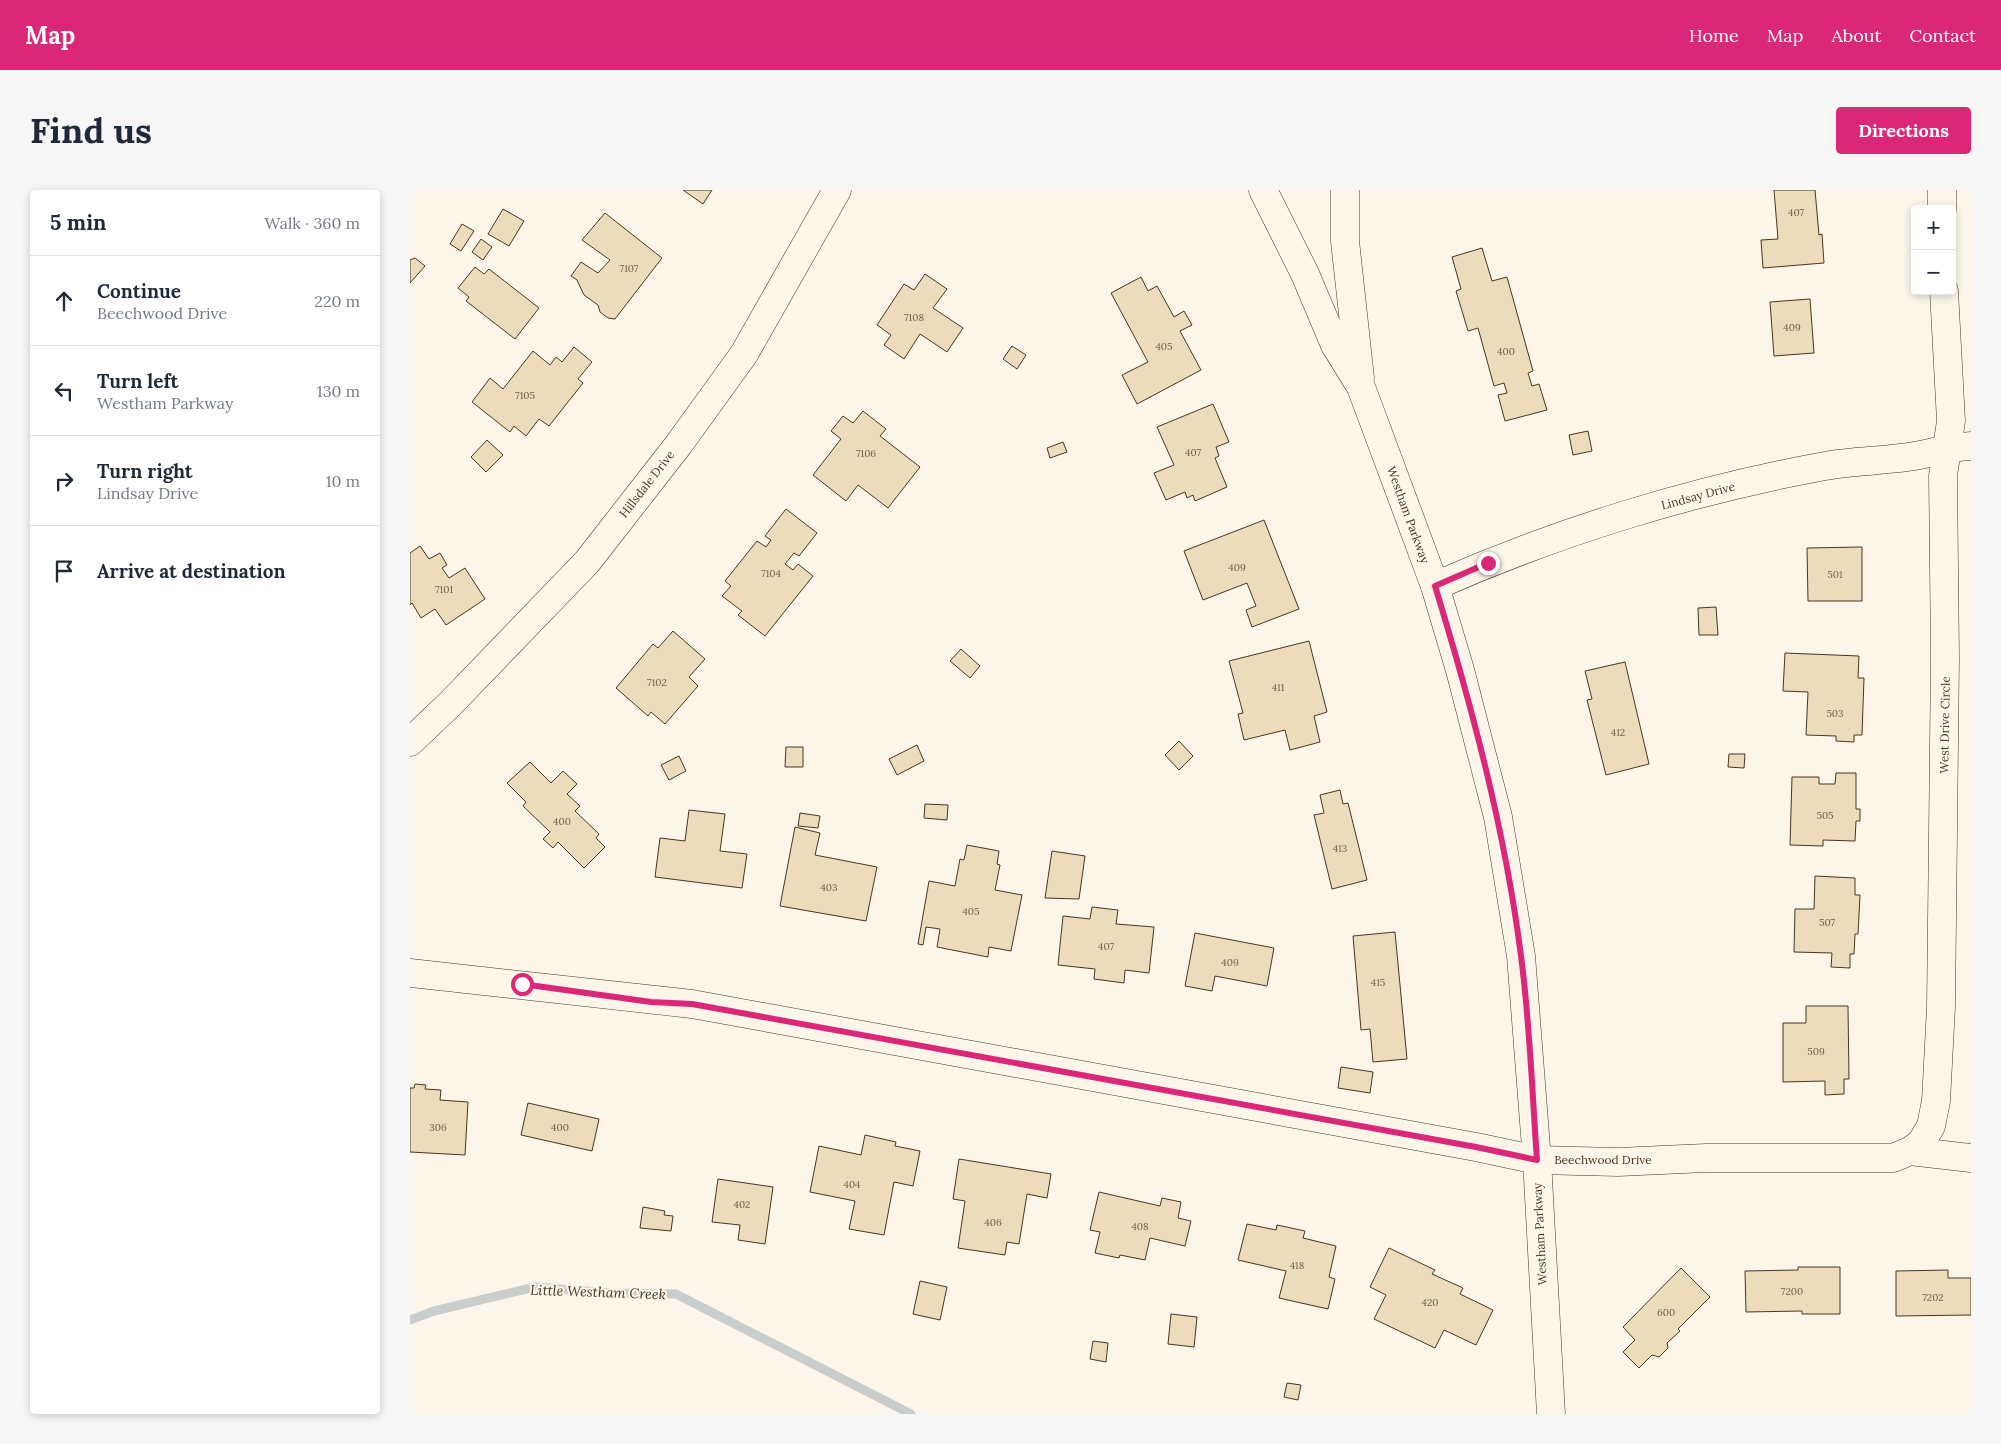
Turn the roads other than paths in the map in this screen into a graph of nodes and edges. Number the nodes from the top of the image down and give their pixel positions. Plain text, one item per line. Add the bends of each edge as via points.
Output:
1 (837, 190) edge
2 (1263, 190) edge
3 (1345, 190) edge
4 (1942, 190) edge
5 (1942, 205) edge
6 (1944, 295) edge
7 (1361, 387) junction
8 (1959, 448) edge
9 (1435, 586) junction
10 (410, 742) edge
11 (410, 973) edge
12 (1910, 1151) junction
13 (1971, 1158) edge
14 (1537, 1160) junction
15 (1551, 1414) edge

1 - 10 street, Hillsdale Drive via 744,354 679,444 587,562
2 - 7 street, Westham Parkway via 1335,345
3 - 7 street, Westham Parkway via 1345,241
4 - 5 street
6 - 8 street, West Drive Circle via 1951,421
7 - 9 street, Westham Parkway
8 - 9 street, Lindsay Drive via 1826,465 1644,510 1539,543
8 - 12 street, West Drive Circle via 1944,476 1941,1007 1936,1101 1922,1143
9 - 14 street, Westham Parkway via 1498,817 1521,956
11 - 14 street, Beechwood Drive via 692,1004
12 - 13 street, Beechwood Drive
12 - 14 street, Beechwood Drive via 1893,1158
14 - 15 street, Westham Parkway

